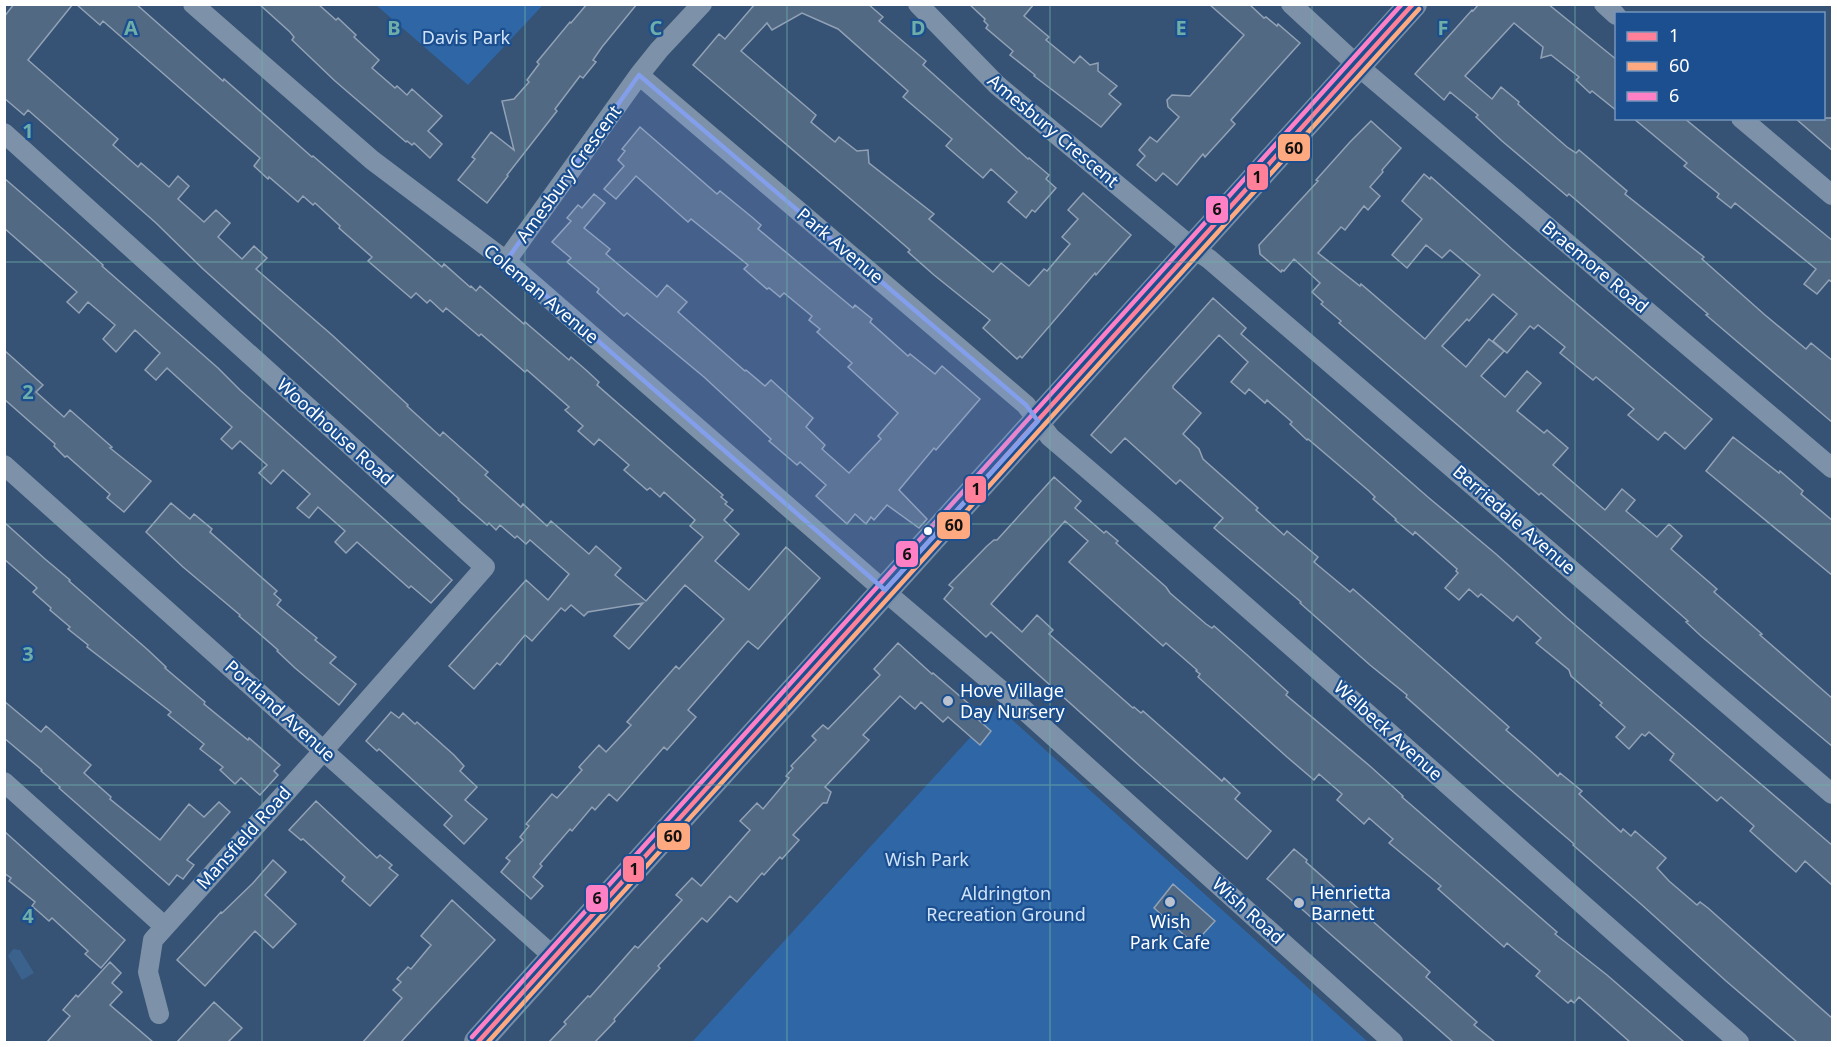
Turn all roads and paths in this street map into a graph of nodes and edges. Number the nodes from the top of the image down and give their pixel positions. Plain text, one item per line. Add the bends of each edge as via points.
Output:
1 (193, 4) edge
2 (702, 4) edge
3 (918, 4) edge
4 (1291, 4) edge
5 (1413, 4) edge
6 (1358, 66) junction
7 (639, 75) junction
8 (1743, 120) edge
9 (4, 133) edge
10 (1833, 195) edge
11 (1194, 249) junction
12 (506, 261) junction
13 (1038, 421) junction
14 (4, 465) edge
15 (1833, 468) edge
16 (885, 590) junction
17 (324, 750) junction
18 (4, 782) edge
19 (1833, 794) edge
20 (164, 926) junction
21 (555, 957) junction
22 (159, 1014) dead end
23 (478, 1042) edge
24 (1393, 1042) edge
25 (1739, 1042) edge

1 - 12 street, Coleman Avenue via 372,160
2 - 7 street, Amesbury Crescent
3 - 11 street, Amesbury Crescent via 997,85
4 - 6 street, Braemore Road
5 - 6 main road
6 - 11 main road
6 - 15 street, Braemore Road
7 - 12 street, Amesbury Crescent
7 - 13 street, Park Avenue via 1026,405
8 - 10 street
9 - 17 street, Woodhouse Road via 485,567
11 - 13 main road
11 - 19 street, Berriedale Avenue
12 - 16 street, Coleman Avenue
13 - 16 main road
13 - 25 street, Welbeck Avenue via 1050,436
14 - 17 street, Portland Avenue
16 - 21 main road
16 - 24 street, Wish Road
17 - 20 street, Mansfield Road
17 - 21 street, Portland Avenue
18 - 20 street
20 - 22 street, Mansfield Road via 153,940 148,972
21 - 23 main road

